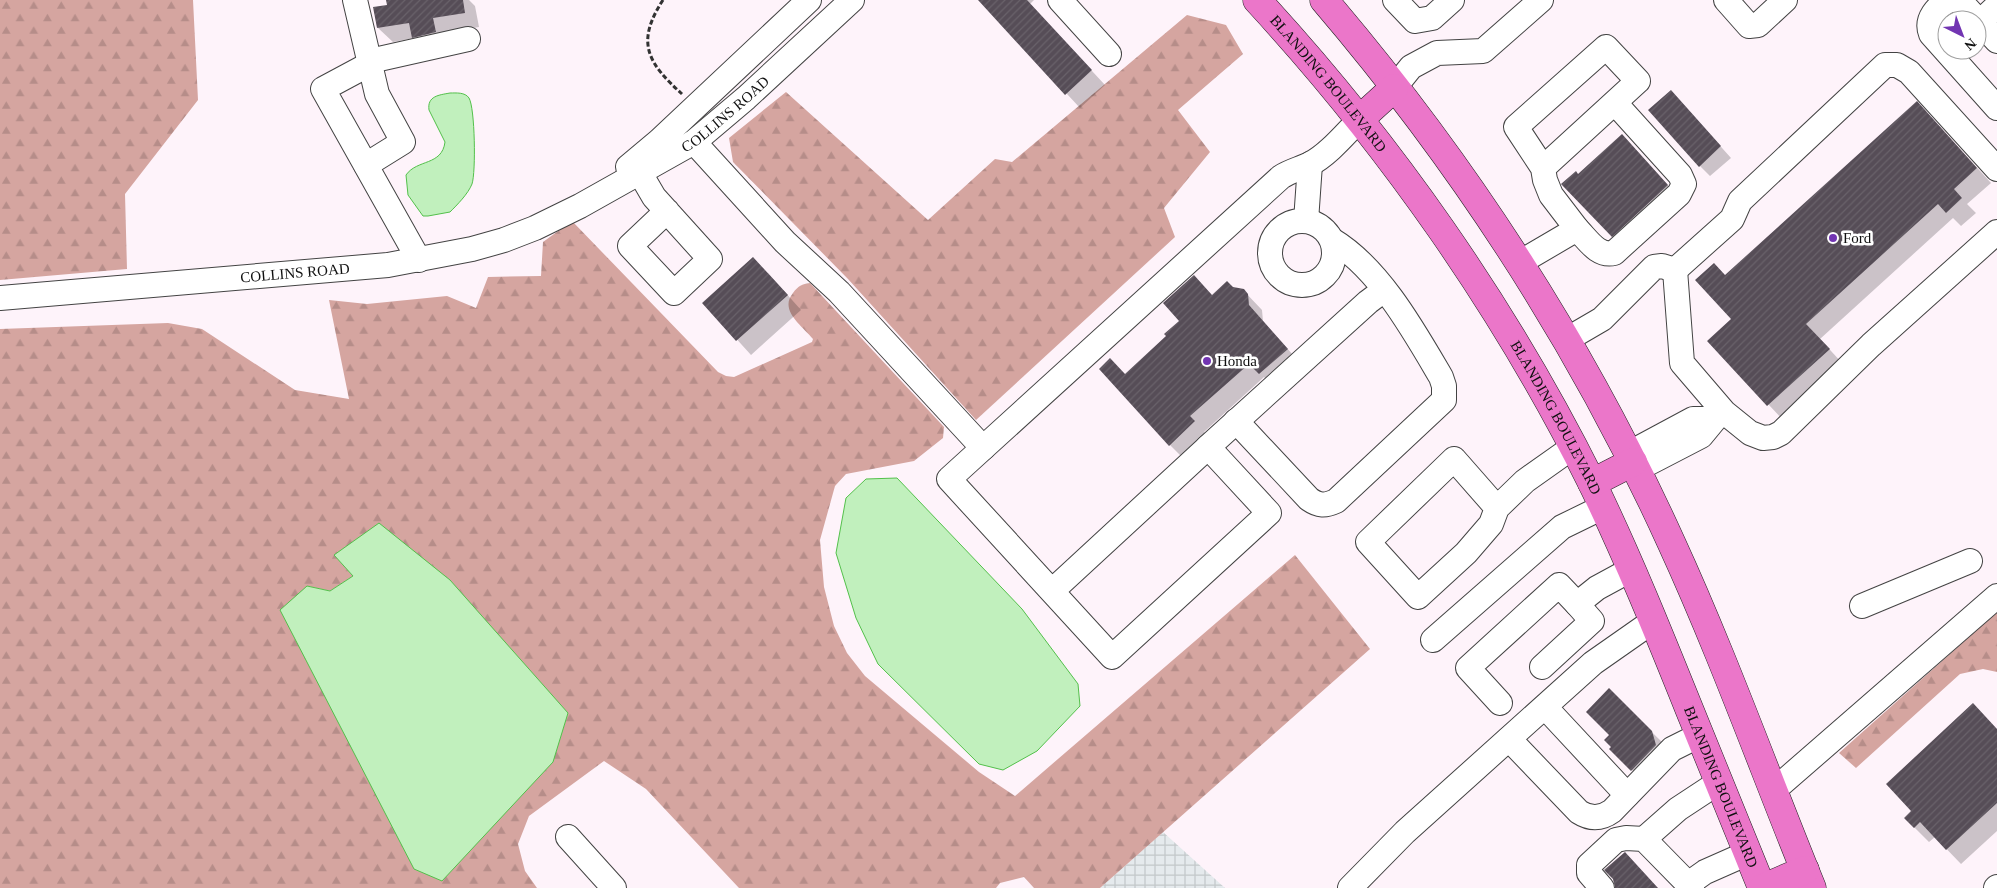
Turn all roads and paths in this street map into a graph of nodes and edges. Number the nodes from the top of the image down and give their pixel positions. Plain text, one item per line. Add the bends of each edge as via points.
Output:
1 (355, 0) edge
2 (663, 0) edge
3 (809, 0) edge
4 (852, 0) edge
5 (1060, 0) edge
6 (1257, 0) edge
7 (1324, 0) edge
8 (1395, 0) edge
9 (1452, 0) edge
10 (1541, 0) edge
11 (1726, 0) edge
12 (1786, 0) edge
13 (1950, 0) edge
14 (1956, 0) edge
15 (1988, 14) edge
16 (468, 40) dead end
17 (1997, 41) edge
18 (1109, 54) dead end
19 (370, 64) junction
20 (1394, 88) junction
21 (1614, 103) junction
22 (696, 106) junction
23 (1997, 108) edge
24 (1360, 119) junction
25 (694, 142) junction
26 (1310, 164) junction
27 (366, 165) junction
28 (1543, 168) junction
29 (1997, 169) edge
30 (640, 173) junction
31 (580, 206) junction
32 (667, 211) dead end
33 (1306, 221) junction
34 (1578, 229) junction
35 (1997, 232) edge
36 (1332, 240) junction
37 (419, 260) junction
38 (1519, 263) junction
39 (1675, 270) junction
40 (1384, 290) junction
41 (0, 298) edge
42 (1566, 340) junction
43 (1719, 415) junction
44 (1236, 421) junction
45 (1208, 447) junction
46 (1573, 447) junction
47 (983, 448) junction
48 (1633, 462) junction
49 (1597, 495) junction
50 (1497, 508) junction
51 (1970, 561) dead end
52 (1632, 569) junction
53 (1052, 591) junction
54 (1997, 596) edge
55 (1577, 604) junction
56 (1862, 606) dead end
57 (1653, 621) junction
58 (1433, 640) dead end
59 (1542, 667) dead end
60 (1500, 703) dead end
61 (1545, 707) junction
62 (1700, 735) junction
63 (1509, 739) junction
64 (1719, 782) junction
65 (1773, 791) junction
66 (1627, 795) junction
67 (568, 837) dead end
68 (1644, 839) junction
69 (1748, 853) junction
70 (1808, 879) edge
71 (1690, 886) edge
72 (614, 888) edge
73 (1350, 888) edge
74 (1602, 888) edge
75 (1762, 888) edge

1 - 19 street
2 - 22 path via 649,31 650,56 658,72
3 - 22 street, COLLINS ROAD
4 - 25 street, COLLINS ROAD
5 - 18 street
6 - 24 main road, BLANDING BOULEVARD
7 - 20 main road
8 - 9 street via 1415,21 1432,18
10 - 20 street via 1483,51 1437,52 1411,68
11 - 12 street via 1749,26 1758,25
13 - 23 street via 1933,13 1928,28
14 - 15 street
15 - 17 street
16 - 19 street via 379,59
19 - 27 street via 377,94 403,142
19 - 27 street via 323,89
20 - 24 main road
20 - 38 main road via 1435,140
21 - 28 street
21 - 28 street via 1638,81 1606,47 1516,127
21 - 34 street via 1680,174 1684,184 1679,194 1614,253 1598,251
22 - 31 street, COLLINS ROAD
24 - 26 street
24 - 46 main road, BLANDING BOULEVARD via 1473,278
25 - 30 street, COLLINS ROAD
25 - 47 street via 785,242 839,292
26 - 33 street
26 - 47 street via 1281,177
27 - 37 street
28 - 34 street via 1551,195
29 - 39 street via 1909,72 1897,65 1885,65 1740,201 1732,219
30 - 31 street, COLLINS ROAD
30 - 32 street
31 - 37 street, COLLINS ROAD via 504,240
33 - 36 street via 1319,225
33 - 36 street via 1284,226 1272,241 1270,259 1284,280 1301,285 1324,276 1334,259
34 - 38 street
35 - 43 street via 1871,345 1781,433 1763,438
36 - 40 street via 1362,263
37 - 41 street, COLLINS ROAD via 341,271
38 - 42 main road
39 - 42 street via 1654,267 1602,319
39 - 43 street via 1682,362
40 - 44 street
40 - 44 street via 1441,377 1444,400 1336,501 1317,505 1309,499
42 - 48 main road
43 - 48 street via 1701,436 1648,464
44 - 45 street
45 - 53 street
45 - 53 street via 1269,513 1112,657
46 - 49 main road, BLANDING BOULEVARD
46 - 50 street via 1525,481
47 - 53 street via 949,478
48 - 49 main road
48 - 65 main road via 1694,597
49 - 52 main road, BLANDING BOULEVARD
49 - 58 street
50 - 50 street via 1491,524 1472,546 1418,597 1368,542 1454,459
51 - 56 street
52 - 55 street via 1597,588
52 - 57 main road, BLANDING BOULEVARD
54 - 65 street
55 - 59 street via 1592,621
55 - 60 street via 1559,585 1468,668
57 - 61 street via 1593,663
57 - 62 main road, BLANDING BOULEVARD
61 - 63 street
61 - 66 street
62 - 64 main road, BLANDING BOULEVARD
62 - 66 street via 1672,749
63 - 66 street via 1584,815 1604,816
63 - 73 street via 1405,832
64 - 68 street via 1678,809
64 - 69 main road, BLANDING BOULEVARD
65 - 70 main road
67 - 72 street
68 - 71 street
68 - 74 street via 1616,840 1591,862 1589,872
69 - 71 street via 1705,872
69 - 75 main road, BLANDING BOULEVARD
70 - 75 main road

